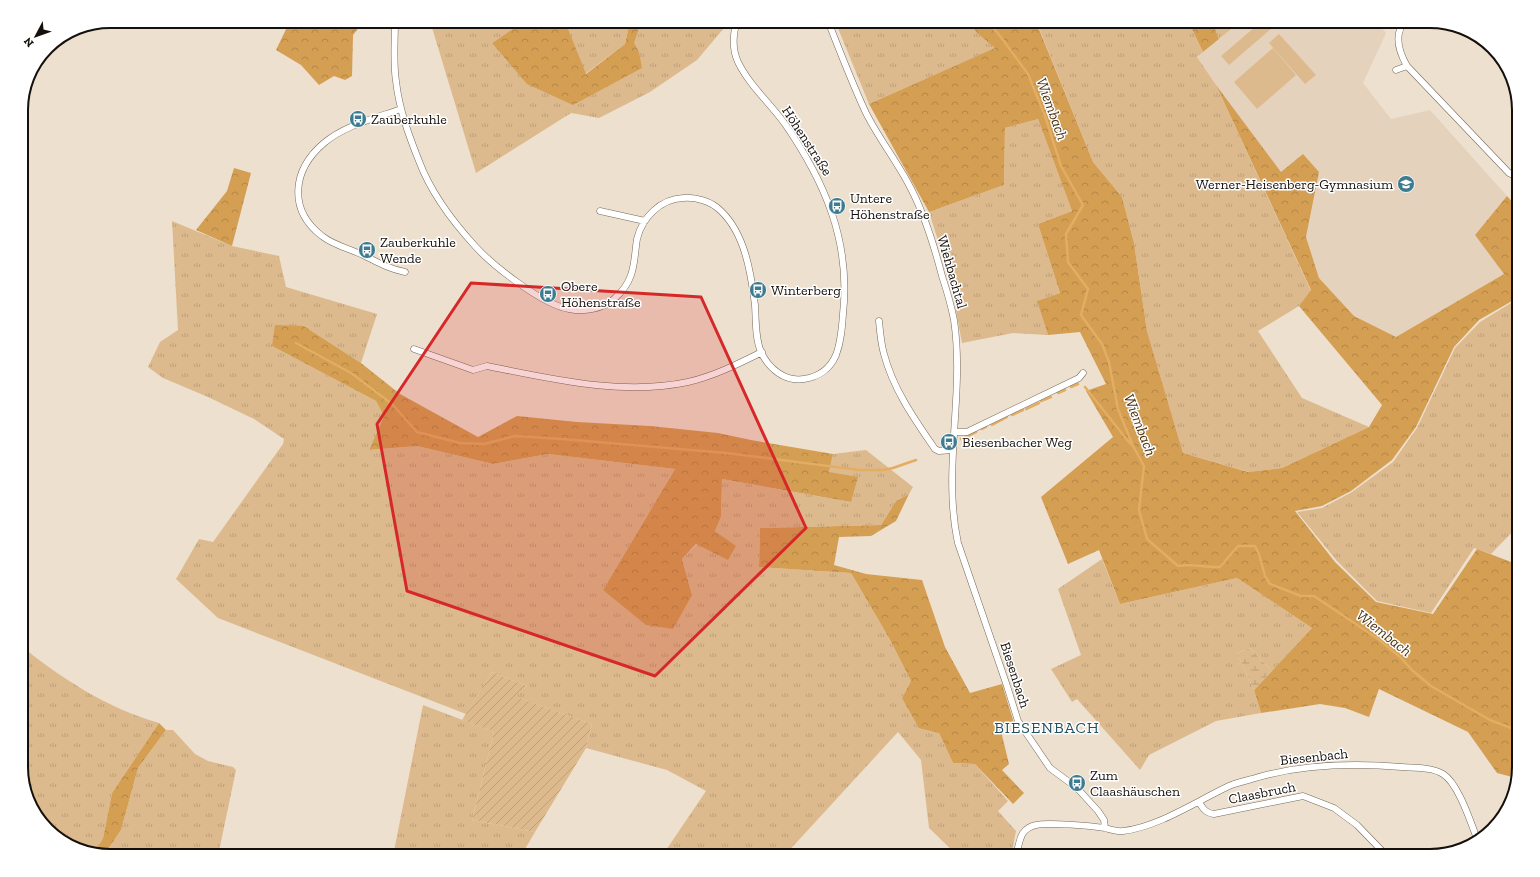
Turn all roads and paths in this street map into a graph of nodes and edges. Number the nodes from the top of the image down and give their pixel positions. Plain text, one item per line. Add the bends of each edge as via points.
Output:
1 (395, 28) edge
2 (735, 28) edge
3 (831, 28) edge
4 (1401, 28) edge
5 (1407, 66) junction
6 (1396, 70) dead end
7 (401, 109) junction
8 (1512, 174) edge
9 (600, 211) dead end
10 (645, 221) junction
11 (405, 272) dead end
12 (879, 321) dead end
13 (414, 349) dead end
14 (762, 352) junction
15 (1083, 373) dead end
16 (955, 432) junction
17 (953, 450) junction
18 (1199, 802) junction
19 (1105, 828) junction
20 (1476, 835) edge
21 (1018, 849) edge
22 (1380, 849) edge

1 - 7 street, Höhenstraße via 395,79
2 - 14 street, Höhenstraße via 736,59 796,140 823,188 839,237 844,264 841,339 829,367 821,374 792,380 778,374
3 - 16 street, Wiehbachtal via 867,114 920,207 936,252 951,307 955,335
4 - 5 street via 1398,39 1399,50
5 - 6 street
5 - 8 street
7 - 10 street, Höhenstraße via 420,164 449,215 494,264 547,301 567,309 587,310 605,306 616,298 626,287 632,273 637,238
7 - 11 street via 339,133 324,143 307,162 300,180 298,196 303,215 311,227 324,238 389,269
9 - 10 street
10 - 14 street, Höhenstraße via 653,210 677,198 704,200 717,207 728,218 737,231 744,249
12 - 17 street via 883,353 909,410 935,448 939,451
13 - 14 street via 473,370 487,366 586,384 644,387 689,382 730,368
15 - 16 street via 1079,378 967,432
16 - 17 street, Biesenbach
17 - 19 street, Biesenbach via 952,488 958,543 1018,721 1050,768 1077,788 1098,811 1104,820
18 - 19 street, Biesenbach via 1138,828 1117,832
18 - 20 street, Biesenbach via 1230,786 1316,766 1367,764 1418,768 1443,774 1452,783
18 - 22 street, Claasbruch via 1208,813 1214,814 1303,796 1334,808 1357,825
19 - 21 street via 1037,824 1023,833

